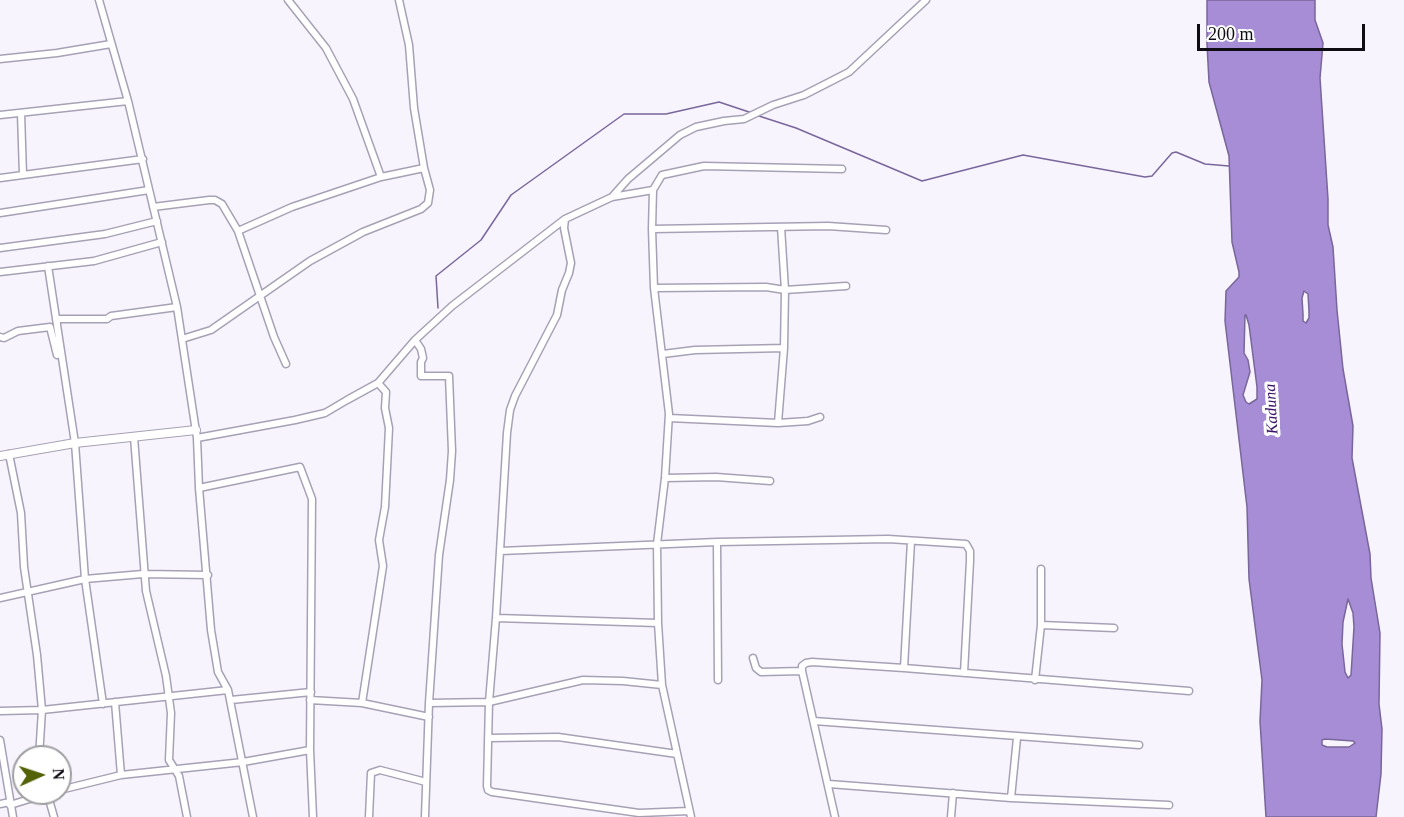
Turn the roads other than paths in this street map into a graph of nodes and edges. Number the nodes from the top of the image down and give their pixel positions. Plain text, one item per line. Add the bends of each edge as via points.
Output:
1 (99, 0) edge
2 (288, 0) edge
3 (399, 0) edge
4 (926, 0) edge
5 (111, 44) junction
6 (0, 58) edge
7 (128, 101) junction
8 (21, 113) junction
9 (0, 116) edge
10 (142, 159) junction
11 (424, 168) junction
12 (842, 170) dead end
13 (23, 175) junction
14 (381, 177) junction
15 (0, 178) edge
16 (149, 190) junction
17 (653, 190) junction
18 (612, 197) junction
19 (153, 207) junction
20 (0, 213) edge
21 (565, 219) junction
22 (157, 221) junction
23 (781, 227) junction
24 (652, 229) junction
25 (886, 230) dead end
26 (238, 231) junction
27 (162, 242) junction
28 (0, 248) edge
29 (48, 266) junction
30 (0, 272) edge
31 (846, 286) dead end
32 (654, 288) junction
33 (785, 290) junction
34 (260, 295) junction
35 (177, 307) junction
36 (0, 337) edge
37 (182, 339) junction
38 (415, 340) junction
39 (784, 348) junction
40 (663, 354) junction
41 (286, 364) dead end
42 (64, 382) junction
43 (378, 383) junction
44 (69, 407) junction
45 (820, 417) dead end
46 (669, 418) junction
47 (778, 423) junction
48 (197, 434) junction
49 (134, 437) junction
50 (75, 443) junction
51 (4, 455) edge
52 (665, 478) junction
53 (770, 481) dead end
54 (199, 489) junction
55 (911, 541) junction
56 (717, 542) junction
57 (657, 544) junction
58 (500, 551) junction
59 (1041, 569) dead end
60 (143, 574) junction
61 (208, 575) junction
62 (85, 579) junction
63 (27, 591) junction
64 (0, 598) edge
65 (496, 618) junction
66 (658, 623) junction
67 (1041, 625) junction
68 (1114, 628) dead end
69 (753, 658) dead end
70 (904, 668) junction
71 (802, 671) junction
72 (964, 673) junction
73 (718, 680) dead end
74 (1035, 680) junction
75 (662, 685) junction
76 (228, 690) junction
77 (311, 692) junction
78 (1189, 692) dead end
79 (169, 696) junction
80 (231, 700) junction
81 (310, 700) junction
82 (115, 702) junction
83 (489, 702) junction
84 (362, 703) junction
85 (429, 703) junction
86 (103, 704) junction
87 (42, 710) junction
88 (0, 711) edge
89 (429, 717) junction
90 (814, 721) junction
91 (488, 738) junction
92 (1017, 738) junction
93 (0, 740) edge
94 (40, 745) edge
95 (1139, 745) dead end
96 (310, 750) junction
97 (677, 754) junction
98 (243, 762) junction
99 (176, 769) junction
100 (121, 776) junction
101 (426, 782) junction
102 (829, 784) junction
103 (72, 787) edge
104 (953, 793) junction
105 (1011, 798) junction
106 (10, 803) junction
107 (0, 804) edge
108 (1169, 805) dead end
109 (690, 814) edge
110 (13, 817) edge
111 (187, 817) edge
112 (253, 817) edge
113 (313, 817) edge
114 (369, 817) edge
115 (426, 817) edge
116 (835, 817) edge
117 (951, 817) edge

1 - 5 street
2 - 14 street via 326,48 348,89
3 - 11 street via 409,45
4 - 18 street via 849,72 744,119 696,127 680,135
5 - 6 street
5 - 7 street
7 - 8 street
7 - 10 street
8 - 9 street
8 - 13 street
10 - 13 street
10 - 16 street
11 - 14 street
11 - 34 street via 430,198 421,208 363,231
12 - 17 street via 704,166 662,175
13 - 15 street
14 - 26 street via 292,207
16 - 19 street
16 - 20 street
17 - 18 street
17 - 24 street
18 - 21 street
19 - 22 street
19 - 26 street via 215,200 222,204
21 - 38 street via 452,306
21 - 58 street via 571,263 557,315 510,410
22 - 27 street
22 - 28 street via 105,234
23 - 24 street
23 - 25 street
23 - 33 street
24 - 32 street
26 - 34 street
27 - 29 street via 94,261
27 - 35 street
29 - 30 street
29 - 42 street
31 - 33 street
32 - 33 street
32 - 40 street
33 - 39 street
34 - 37 street via 211,330
34 - 41 street
35 - 37 street
35 - 42 street via 107,319 56,319
36 - 44 street via 51,327
37 - 48 street
38 - 43 street
38 - 85 street via 423,358 420,376 449,376 452,450 439,555
39 - 40 street
39 - 47 street
40 - 46 street
42 - 44 street
43 - 48 street via 325,412
43 - 84 street via 386,392 389,428 385,507 379,540 383,566
44 - 50 street
45 - 47 street
46 - 47 street
46 - 52 street
48 - 49 street
48 - 54 street
49 - 50 street
49 - 60 street
50 - 51 street
50 - 62 street
51 - 63 street via 21,513
52 - 53 street
52 - 57 street
54 - 61 street
54 - 77 street via 300,467 312,499
55 - 56 street
55 - 70 street
55 - 72 street via 969,546
56 - 57 street
56 - 73 street
57 - 58 street
57 - 66 street
58 - 65 street
59 - 67 street
60 - 61 street
60 - 62 street
60 - 79 street
61 - 76 street via 218,672
62 - 63 street
62 - 86 street
63 - 64 street
63 - 87 street
65 - 66 street
65 - 83 street
66 - 75 street
67 - 68 street
67 - 74 street
69 - 71 street via 761,672
70 - 71 street via 812,662 802,666
70 - 72 street
71 - 90 street
72 - 74 street
74 - 78 street
75 - 83 street via 583,681
75 - 97 street
76 - 79 street
76 - 80 street
77 - 80 street
77 - 81 street
79 - 82 street
79 - 99 street via 170,760
80 - 98 street
81 - 84 street
81 - 96 street
82 - 86 street
82 - 100 street
83 - 85 street
83 - 91 street
84 - 89 street
85 - 89 street
86 - 87 street
87 - 88 street
87 - 94 street
89 - 101 street
90 - 92 street
90 - 102 street
91 - 97 street via 558,737
91 - 109 street via 487,786 492,792 639,813
92 - 95 street
92 - 105 street
93 - 106 street
96 - 98 street
96 - 113 street
97 - 109 street
98 - 99 street
98 - 112 street
99 - 100 street
99 - 111 street
100 - 103 street
101 - 114 street via 380,770 371,773
101 - 115 street
102 - 104 street
102 - 116 street
104 - 105 street
104 - 117 street
105 - 108 street
106 - 107 street
106 - 110 street

